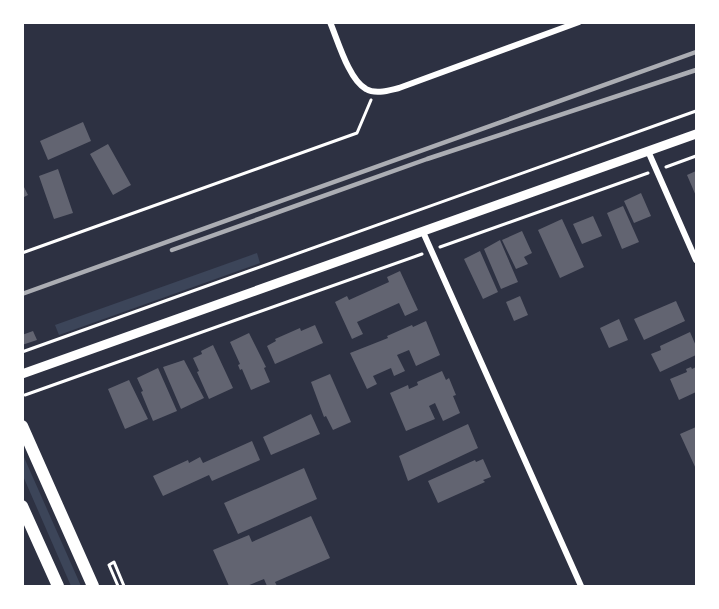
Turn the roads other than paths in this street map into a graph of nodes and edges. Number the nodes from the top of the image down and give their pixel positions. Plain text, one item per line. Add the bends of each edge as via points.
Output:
1 (330, 22) edge
2 (579, 22) edge
3 (696, 134) edge
4 (648, 151) junction
5 (423, 232) junction
6 (696, 260) edge
7 (22, 374) edge
8 (22, 426) edge
9 (22, 506) edge
10 (58, 586) edge
11 (93, 586) edge
12 (581, 586) edge

1 - 2 street via 354,79 367,90 384,92
3 - 4 street
4 - 5 street
4 - 6 street
5 - 7 street
5 - 12 street
8 - 11 highway
9 - 10 highway

